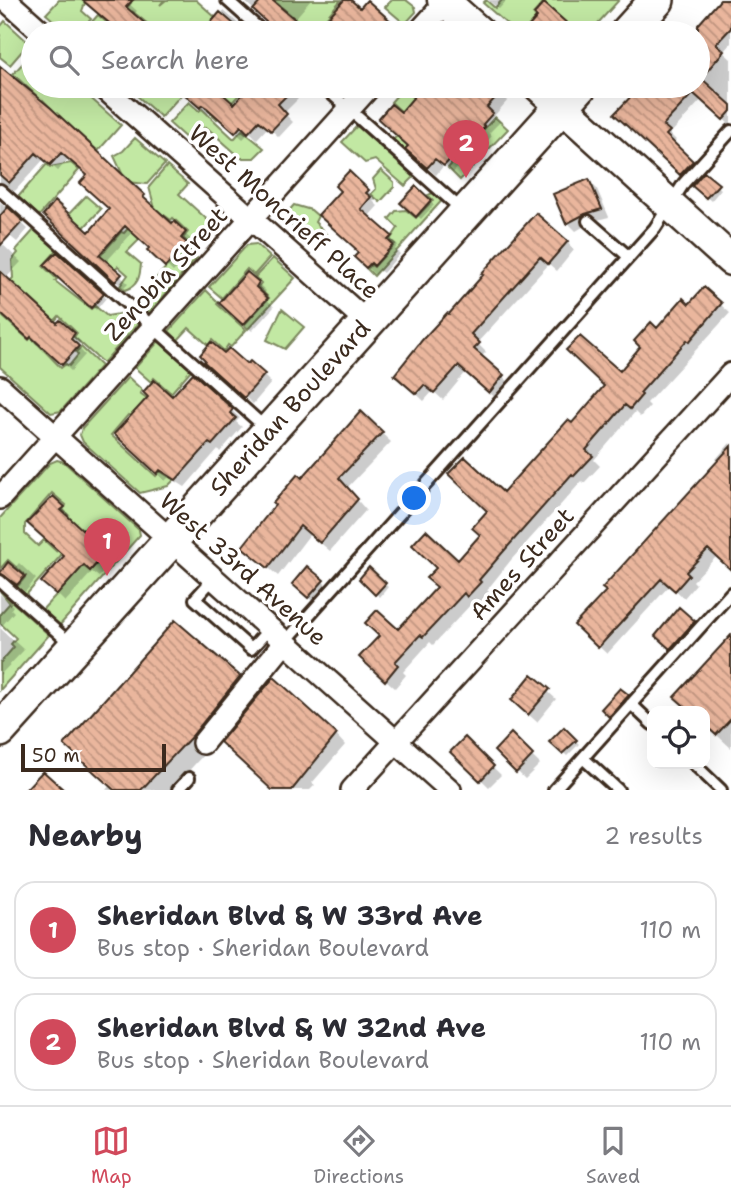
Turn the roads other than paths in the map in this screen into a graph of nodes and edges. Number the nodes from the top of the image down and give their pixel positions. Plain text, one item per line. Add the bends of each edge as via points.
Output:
1 (6, 0) edge
2 (227, 0) edge
3 (657, 0) edge
4 (452, 3) edge
5 (30, 21) edge
6 (251, 21) edge
7 (432, 21) edge
8 (469, 21) edge
9 (638, 21) edge
10 (115, 98) edge
11 (337, 98) edge
12 (359, 98) edge
13 (556, 98) edge
14 (565, 98) edge
15 (349, 109) junction
16 (731, 131) edge
17 (0, 190) edge
18 (670, 204) junction
19 (466, 213) junction
20 (251, 219) junction
21 (587, 221) dead end
22 (629, 257) junction
23 (731, 260) edge
24 (367, 322) junction
25 (153, 327) junction
26 (731, 374) edge
27 (0, 387) edge
28 (269, 431) junction
29 (55, 436) junction
30 (0, 498) edge
31 (171, 540) junction
32 (0, 580) edge
33 (731, 593) edge
34 (278, 635) junction
35 (74, 647) junction
36 (631, 704) junction
37 (647, 719) edge
38 (0, 730) edge
39 (394, 742) junction
40 (203, 743) dead end
41 (583, 758) junction
42 (699, 769) edge
43 (189, 778) dead end
44 (178, 790) edge
45 (352, 790) edge
46 (450, 790) edge
47 (554, 790) edge
48 (618, 790) edge
49 (722, 790) edge

1 - 5 street
2 - 6 lane
3 - 9 main road
4 - 7 street
4 - 8 street
10 - 20 street, West Moncrieff Place
11 - 15 lane
12 - 15 street, Zenobia Street
13 - 19 main road, Sheridan Boulevard
14 - 18 street
15 - 19 lane
15 - 20 street, Zenobia Street
16 - 18 lane
17 - 25 lane
18 - 22 lane
18 - 23 street
19 - 24 main road, Sheridan Boulevard
20 - 24 street, West Moncrieff Place
20 - 25 street, Zenobia Street
21 - 22 lane
22 - 34 lane
24 - 28 main road, Sheridan Boulevard
25 - 28 lane
25 - 29 street, Zenobia Street
26 - 39 street, Ames Street
27 - 29 street, West 33rd Avenue
28 - 31 main road, Sheridan Boulevard
29 - 30 street, Zenobia Street
29 - 31 street, West 33rd Avenue
31 - 34 street, West 33rd Avenue
31 - 35 main road, Sheridan Boulevard
32 - 35 lane
33 - 36 lane
34 - 39 street, West 33rd Avenue
34 - 40 street
35 - 38 main road, Sheridan Boulevard
36 - 37 lane
36 - 41 lane
39 - 45 street, Ames Street
39 - 46 street, West 33rd Avenue
41 - 47 lane
41 - 48 lane
42 - 49 lane
43 - 44 lane

